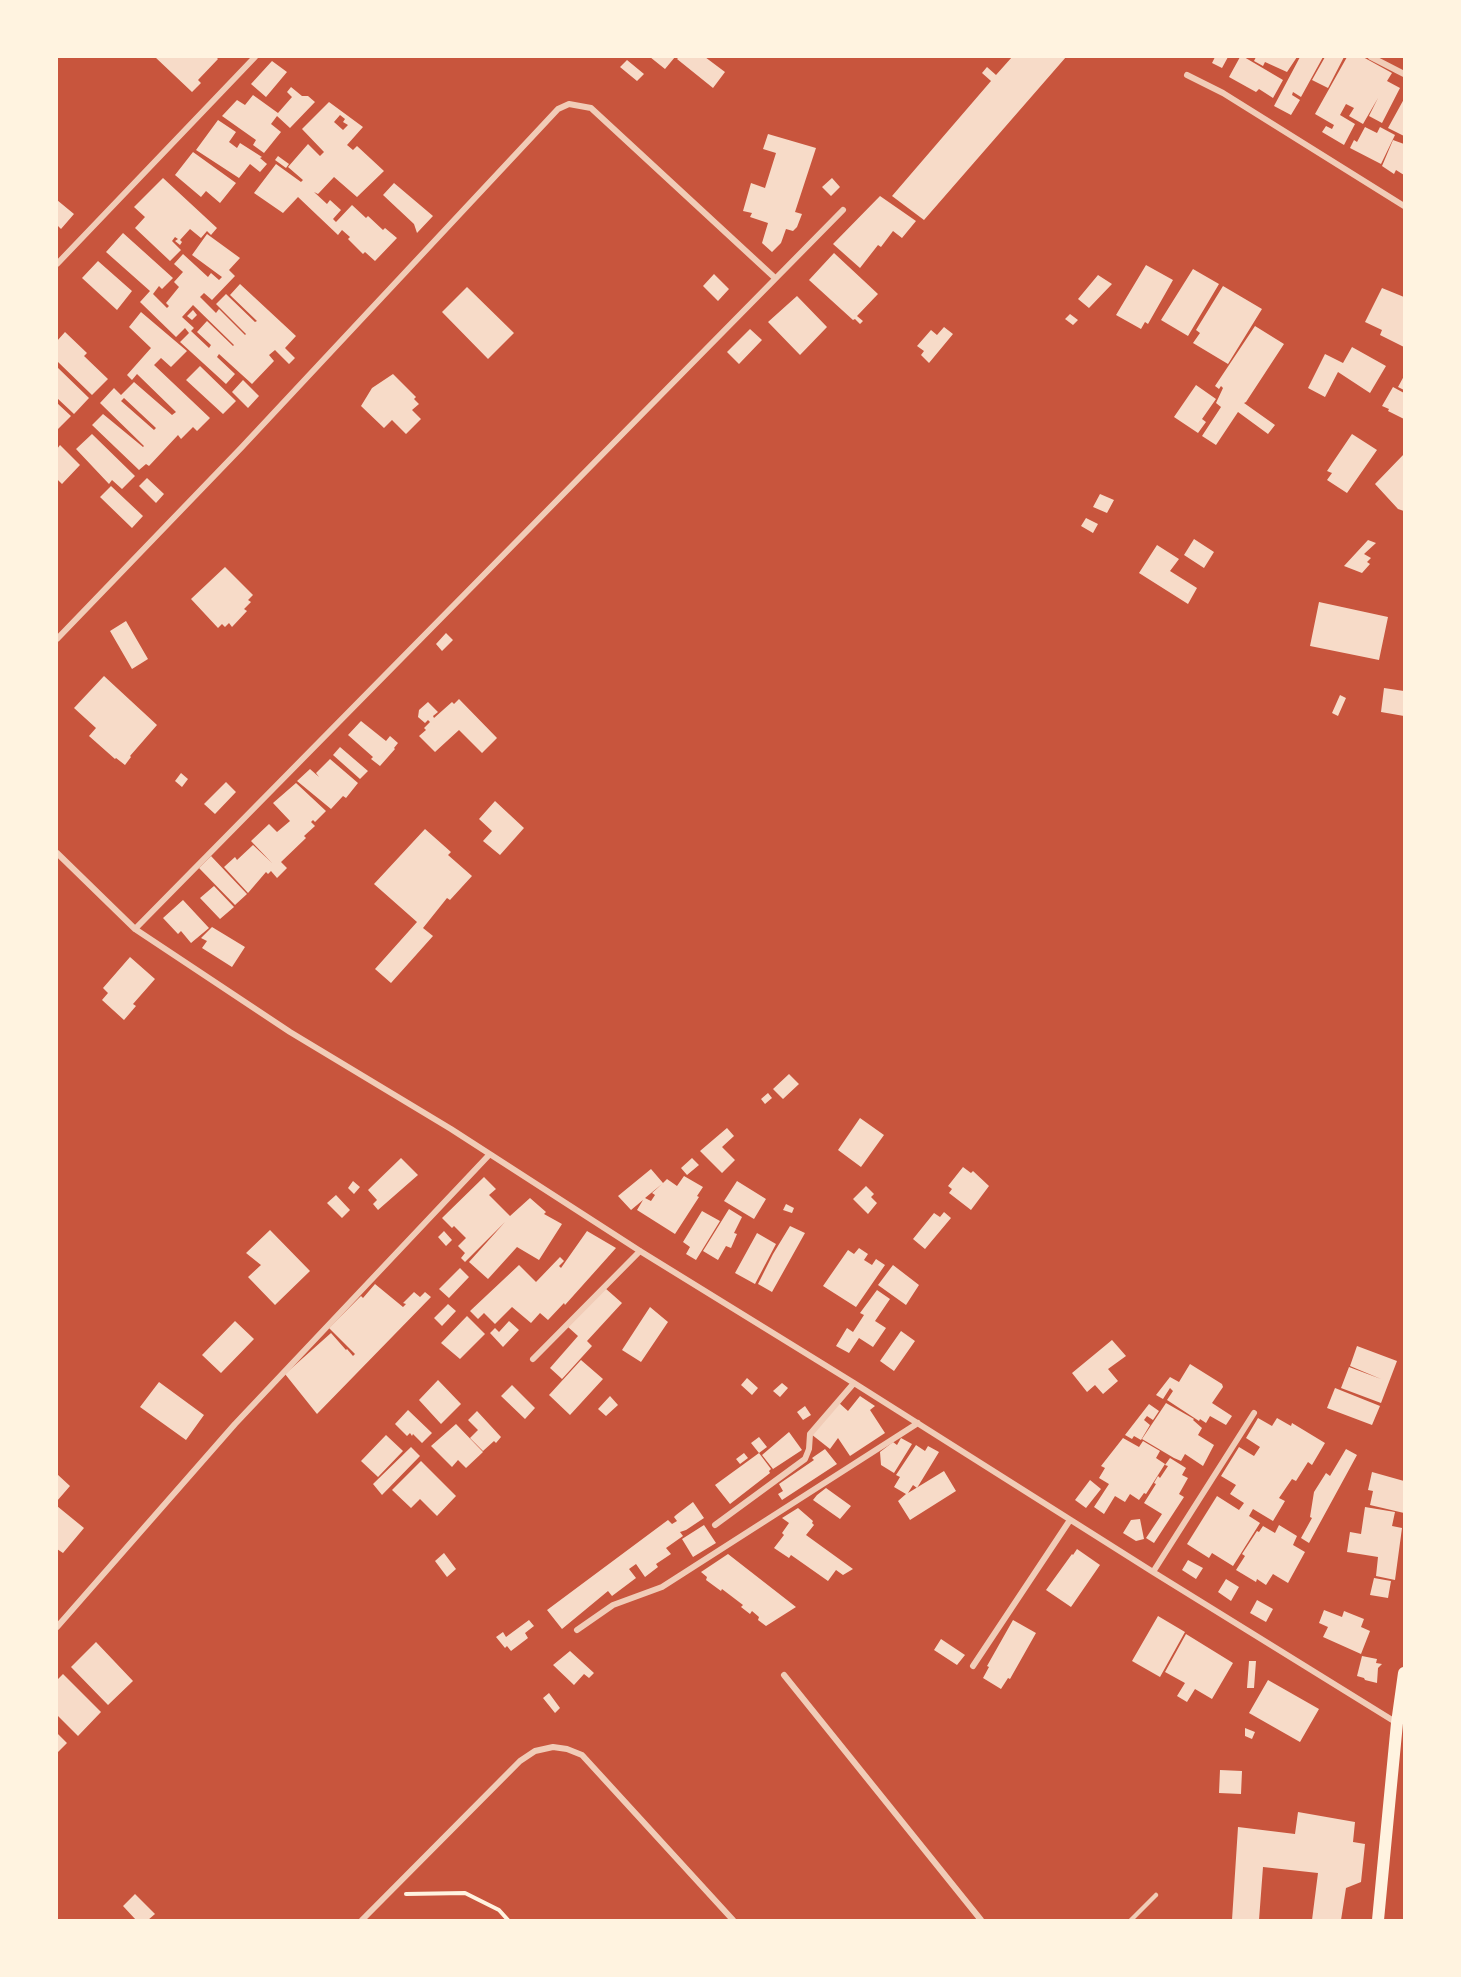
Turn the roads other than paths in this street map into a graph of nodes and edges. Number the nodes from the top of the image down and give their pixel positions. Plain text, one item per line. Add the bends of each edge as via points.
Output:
1 (255, 57) edge
2 (1371, 57) edge
3 (1404, 74) edge
4 (1188, 75) dead end
5 (1404, 206) edge
6 (843, 210) dead end
7 (57, 264) edge
8 (775, 278) junction
9 (57, 639) edge
10 (57, 853) edge
11 (135, 929) junction
12 (489, 1155) junction
13 (640, 1251) junction
14 (533, 1359) dead end
15 (854, 1383) junction
16 (1254, 1413) dead end
17 (918, 1423) junction
18 (1070, 1520) junction
19 (715, 1525) dead end
20 (1153, 1572) junction
21 (57, 1627) edge
22 (577, 1630) dead end
23 (974, 1666) dead end
24 (1404, 1673) edge
25 (784, 1675) dead end
26 (1397, 1723) junction
27 (1156, 1895) dead end
28 (362, 1920) edge
29 (733, 1920) edge
30 (981, 1920) edge
31 (1131, 1920) edge
32 (1378, 1920) edge

1 - 7 street
2 - 3 street
4 - 5 street
6 - 8 street
8 - 9 street via 591,108 569,104 558,109
8 - 11 street
10 - 11 street
11 - 12 street via 290,1032
12 - 13 street
12 - 21 street via 235,1424
13 - 14 street
13 - 15 street
15 - 17 street
15 - 19 street via 810,1434 805,1460
16 - 20 street
17 - 18 street
17 - 22 street via 662,1587 613,1605
18 - 20 street
18 - 23 street
20 - 26 street
24 - 26 main road
25 - 30 street
26 - 32 main road
27 - 31 lane
28 - 29 street via 519,1761 535,1751 553,1747 582,1755

